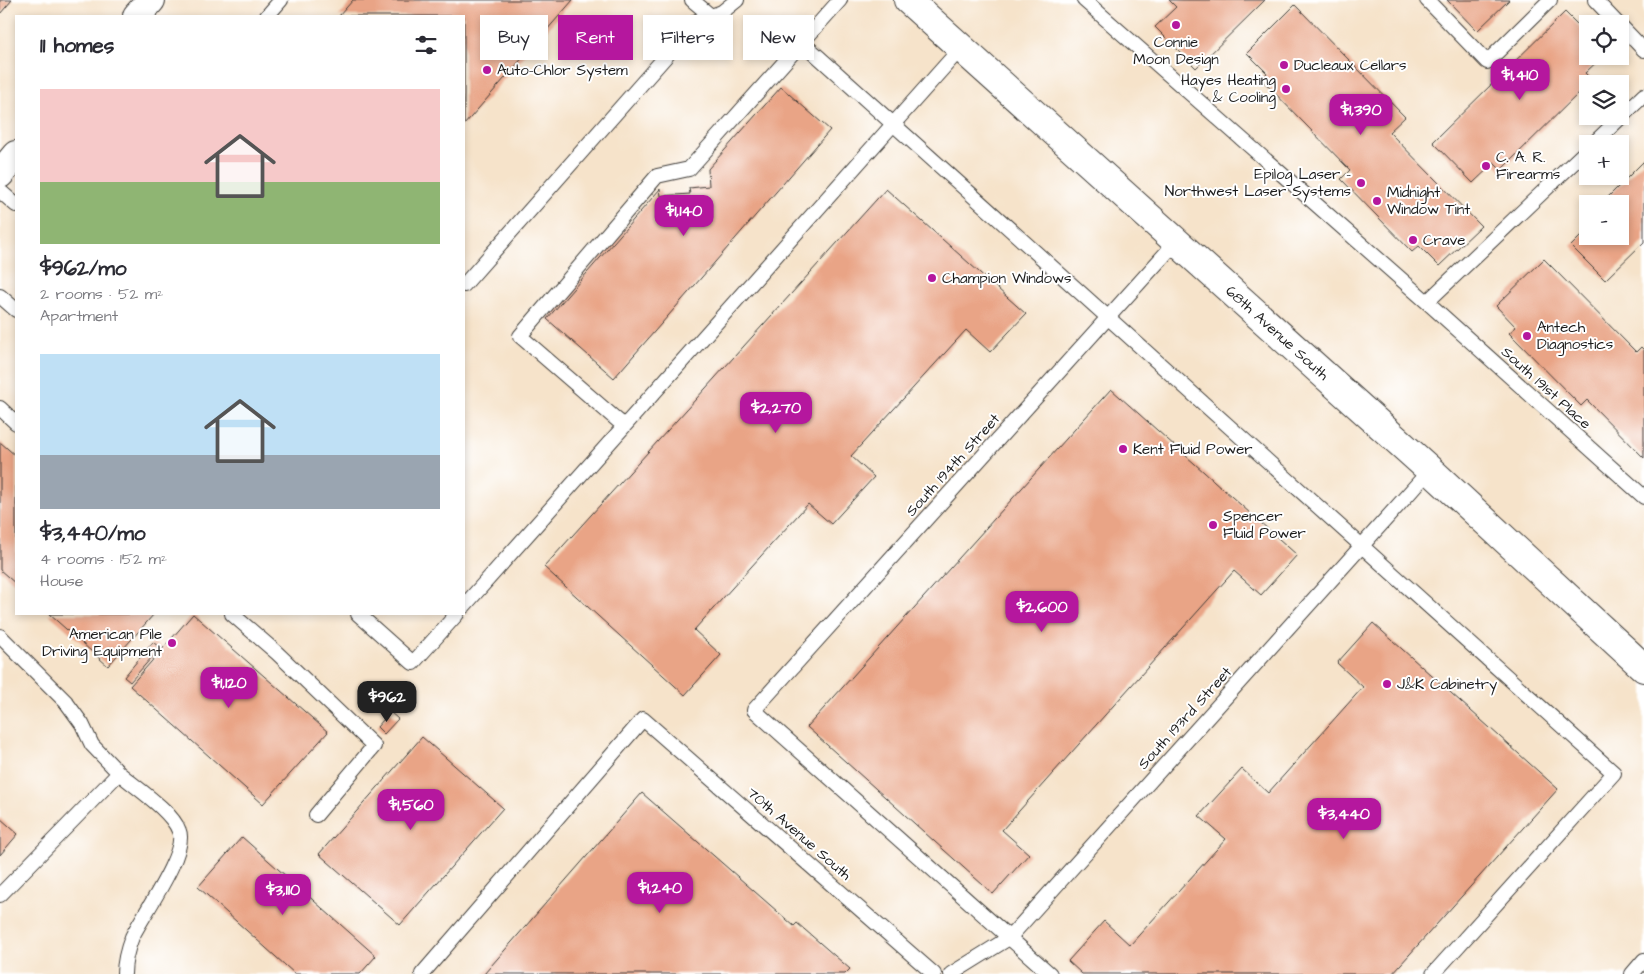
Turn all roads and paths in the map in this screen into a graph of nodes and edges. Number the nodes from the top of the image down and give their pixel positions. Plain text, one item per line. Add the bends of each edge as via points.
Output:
1 (281, 0) edge
2 (692, 0) edge
3 (738, 0) edge
4 (840, 0) edge
5 (908, 0) edge
6 (1427, 0) edge
7 (1550, 0) edge
8 (1595, 0) edge
9 (1090, 2) edge
10 (268, 15) edge
11 (709, 15) edge
12 (713, 15) edge
13 (1610, 15) edge
14 (814, 29) edge
15 (1629, 34) edge
16 (961, 48) junction
17 (1644, 50) edge
18 (814, 53) edge
19 (663, 60) edge
20 (786, 60) edge
21 (1644, 95) edge
22 (893, 124) junction
23 (1602, 135) edge
24 (15, 156) edge
25 (1579, 158) edge
26 (0, 174) edge
27 (0, 191) edge
28 (15, 204) edge
29 (1176, 242) junction
30 (465, 284) edge
31 (0, 296) edge
32 (1427, 302) junction
33 (15, 309) edge
34 (1108, 317) junction
35 (0, 408) edge
36 (15, 422) edge
37 (624, 426) junction
38 (1430, 470) junction
39 (1644, 497) edge
40 (1362, 546) junction
41 (465, 605) edge
42 (233, 615) edge
43 (359, 615) edge
44 (455, 615) edge
45 (0, 636) edge
46 (1644, 668) edge
47 (119, 773) junction
48 (316, 815) dead end
49 (0, 895) edge
50 (1009, 938) junction
51 (1644, 960) edge
52 (124, 974) edge
53 (422, 974) edge
54 (934, 974) edge
55 (951, 974) edge
56 (1050, 974) edge
57 (1433, 974) edge
58 (1632, 974) edge

1 - 10 lane
2 - 11 lane
3 - 12 lane
4 - 14 lane
5 - 16 main road, 68th Avenue South
6 - 7 lane via 1487,62
8 - 13 lane
9 - 32 lane, South 191st Place
15 - 17 lane
16 - 22 lane
16 - 29 main road, 68th Avenue South
18 - 22 lane
19 - 30 lane
20 - 37 lane via 689,170 657,176 520,336
21 - 23 lane
22 - 34 lane
22 - 37 lane
24 - 26 main road
25 - 32 lane
27 - 28 lane
29 - 34 lane, South 194th Street
29 - 38 main road, 68th Avenue South
31 - 33 lane
32 - 39 lane, South 191st Place
34 - 40 lane
34 - 50 lane, South 194th Street via 754,710
35 - 36 lane
37 - 41 lane
38 - 40 lane, South 193rd Street
38 - 46 main road, 68th Avenue South
40 - 50 lane, South 193rd Street
40 - 57 lane via 1614,773
42 - 48 lane via 374,746
43 - 44 lane via 413,663
45 - 47 lane via 66,702 82,724 92,746
47 - 49 lane
47 - 52 lane via 173,820 180,832 178,853 124,958
50 - 55 lane, South 193rd Street
50 - 56 lane
51 - 58 lane
53 - 54 lane, 70th Avenue South via 643,719

